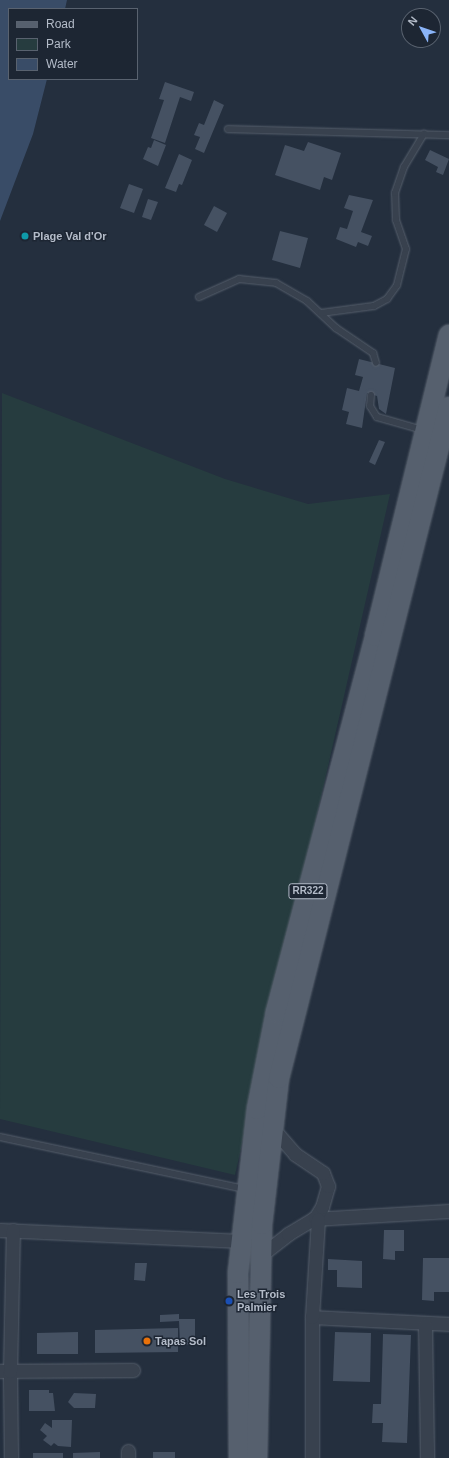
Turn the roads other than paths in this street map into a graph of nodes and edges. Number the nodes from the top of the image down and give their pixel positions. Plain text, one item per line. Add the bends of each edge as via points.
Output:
1 (228, 129) dead end
2 (424, 134) junction
3 (449, 135) edge
4 (199, 297) dead end
5 (322, 313) junction
6 (449, 335) edge
7 (376, 363) dead end
8 (371, 395) dead end
9 (449, 407) edge
10 (425, 430) junction
11 (272, 1128) junction
12 (0, 1137) edge
13 (248, 1190) junction
14 (449, 1211) edge
15 (315, 1219) junction
16 (7, 1230) edge
17 (242, 1241) junction
18 (260, 1256) junction
19 (312, 1317) junction
20 (425, 1324) junction
21 (449, 1324) edge
22 (133, 1370) dead end
23 (5, 1371) edge
24 (11, 1458) edge
25 (239, 1458) edge
26 (257, 1458) edge
27 (312, 1458) edge
28 (427, 1458) edge

1 - 2 lane
2 - 3 lane
2 - 5 lane via 404,167 395,193 396,220 406,249 397,285 387,299 374,306
4 - 5 lane via 239,280 264,280 288,290
5 - 7 lane via 336,328 374,353
6 - 10 main road, RR322
8 - 10 lane via 370,406 377,417
9 - 11 main road, RR322 via 288,1039
10 - 13 main road, RR322 via 375,636 276,1012 257,1109
11 - 15 street via 295,1154 326,1178 328,1186 322,1207
11 - 18 main road, RR322
12 - 13 lane
13 - 17 main road, RR322
14 - 15 street
15 - 18 street via 288,1234
15 - 19 street
16 - 17 street
16 - 23 street
17 - 25 main road, RR322 via 238,1273
18 - 26 main road, RR322
19 - 20 street
19 - 27 street
20 - 21 street
20 - 28 street
22 - 23 street
23 - 24 street

